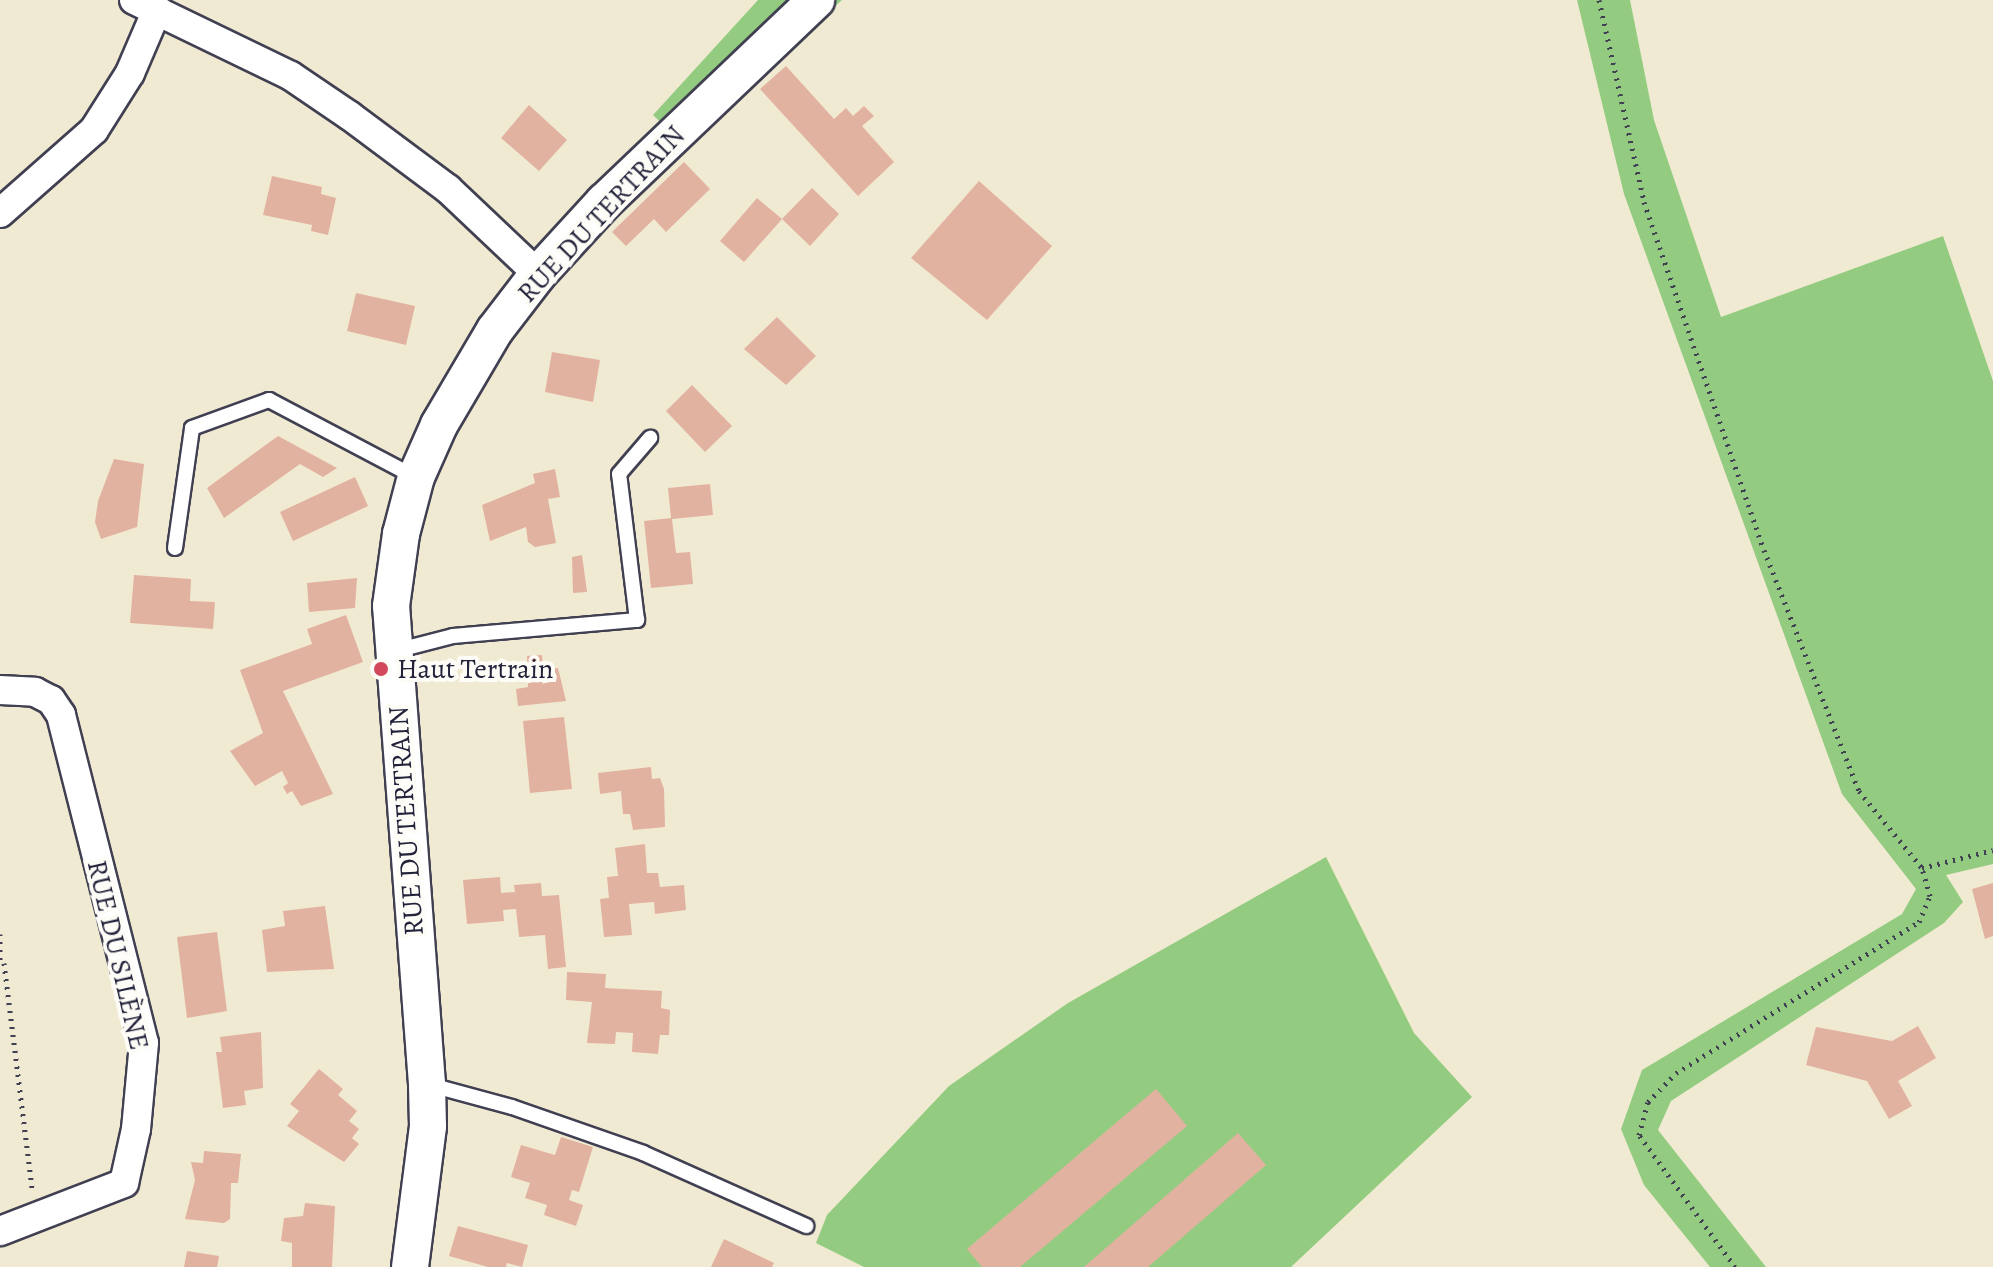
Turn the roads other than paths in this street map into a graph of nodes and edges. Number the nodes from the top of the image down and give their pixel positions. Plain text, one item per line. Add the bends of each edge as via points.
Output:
1 (816, 0) edge
2 (146, 5) edge
3 (0, 213) edge
4 (538, 274) junction
5 (650, 438) dead end
6 (416, 477) junction
7 (175, 548) dead end
8 (394, 652) junction
9 (0, 690) edge
10 (427, 1084) junction
11 (806, 1226) dead end
12 (0, 1231) edge
13 (410, 1267) edge

1 - 4 street, RUE DU TERTRAIN via 604,202
2 - 3 street via 130,73 94,130
2 - 4 street via 291,76 350,116 448,189
4 - 6 street, RUE DU TERTRAIN via 495,330 439,425
5 - 8 lane via 619,474 637,620 453,636
6 - 7 lane via 370,458 269,400 192,428
6 - 8 street, RUE DU TERTRAIN via 395,577
8 - 10 street, RUE DU TERTRAIN
9 - 12 street, RUE DU SILÈNE via 35,692 51,700 61,715 144,1043 136,1129 124,1183
10 - 11 lane via 462,1090 643,1153
10 - 13 street, RUE DU TERTRAIN via 428,1126

